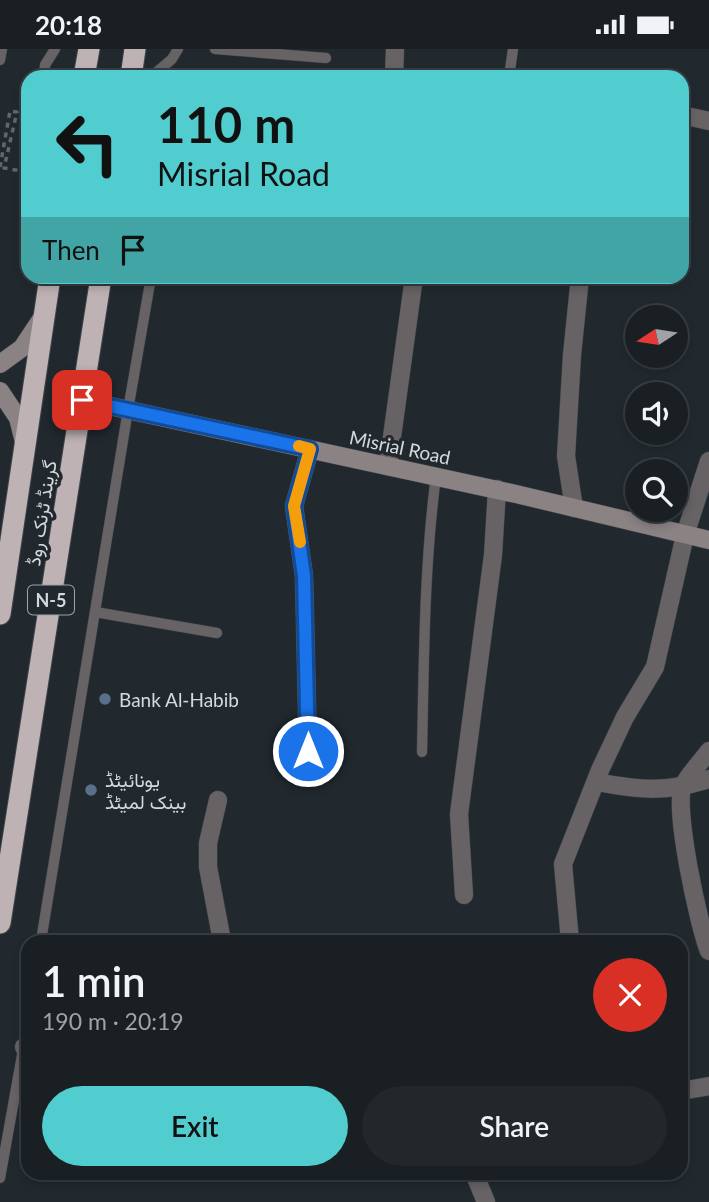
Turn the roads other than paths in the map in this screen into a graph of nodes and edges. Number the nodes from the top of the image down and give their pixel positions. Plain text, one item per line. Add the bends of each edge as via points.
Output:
1 (2, 49) edge
2 (55, 49) edge
3 (89, 49) edge
4 (135, 49) edge
5 (178, 49) edge
6 (215, 49) edge
7 (395, 49) edge
8 (513, 49) edge
9 (326, 58) dead end
10 (0, 60) edge
11 (45, 70) edge
12 (85, 70) edge
13 (132, 70) edge
14 (159, 70) edge
15 (394, 70) edge
16 (510, 70) edge
17 (689, 117) edge
18 (709, 121) edge
19 (49, 284) edge
20 (100, 284) edge
21 (150, 284) edge
22 (413, 284) edge
23 (579, 284) edge
24 (45, 310) junction
25 (0, 364) edge
26 (0, 391) edge
27 (82, 400) junction
28 (128, 410) junction
29 (25, 445) junction
30 (310, 449) junction
31 (709, 461) edge
32 (388, 466) junction
33 (436, 476) junction
34 (497, 489) junction
35 (574, 507) junction
36 (685, 535) junction
37 (709, 540) edge
38 (95, 612) junction
39 (0, 614) edge
40 (217, 633) dead end
41 (308, 751) dead end
42 (709, 751) edge
43 (422, 752) dead end
44 (709, 779) edge
45 (596, 782) junction
46 (682, 787) junction
47 (218, 800) dead end
48 (464, 895) dead end
49 (0, 923) edge
50 (42, 935) edge
51 (221, 935) edge
52 (569, 935) edge
53 (709, 951) edge
54 (21, 1073) edge
55 (709, 1086) edge
56 (688, 1090) edge
57 (0, 1178) edge
58 (477, 1180) edge
59 (486, 1202) edge

1 - 10 lane
2 - 11 lane
3 - 12 highway
4 - 13 highway
5 - 14 lane
6 - 9 lane
7 - 15 street
8 - 16 lane
17 - 18 street
19 - 24 highway, گرینڈ ٹرنک روڈ / N-5
20 - 27 highway, گرینڈ ٹرنک روڈ / N-5
21 - 28 lane
22 - 32 street
23 - 35 street via 566,456
24 - 25 main road via 22,348
24 - 29 highway, گرینڈ ٹرنک روڈ / N-5
26 - 29 main road via 18,418
27 - 28 main road, Misrial Road
27 - 49 highway, گرینڈ ٹرنک روڈ / N-5
28 - 30 main road, Misrial Road
28 - 38 lane
29 - 39 highway, گرینڈ ٹرنک روڈ / N-5
30 - 32 main road, Misrial Road
30 - 41 street via 294,506 304,576
31 - 36 street
32 - 33 main road, Misrial Road
33 - 34 main road, Misrial Road
33 - 43 lane
34 - 35 main road, Misrial Road
34 - 48 street via 493,555 459,814
35 - 36 main road, Misrial Road
36 - 37 main road, Misrial Road
36 - 45 street via 655,667 625,717
38 - 40 lane
38 - 50 lane
42 - 46 street
44 - 46 street
45 - 46 street via 640,790
45 - 52 street via 563,864
46 - 53 street via 686,849
47 - 51 street via 208,843 208,867
54 - 57 lane
55 - 56 street
58 - 59 street

